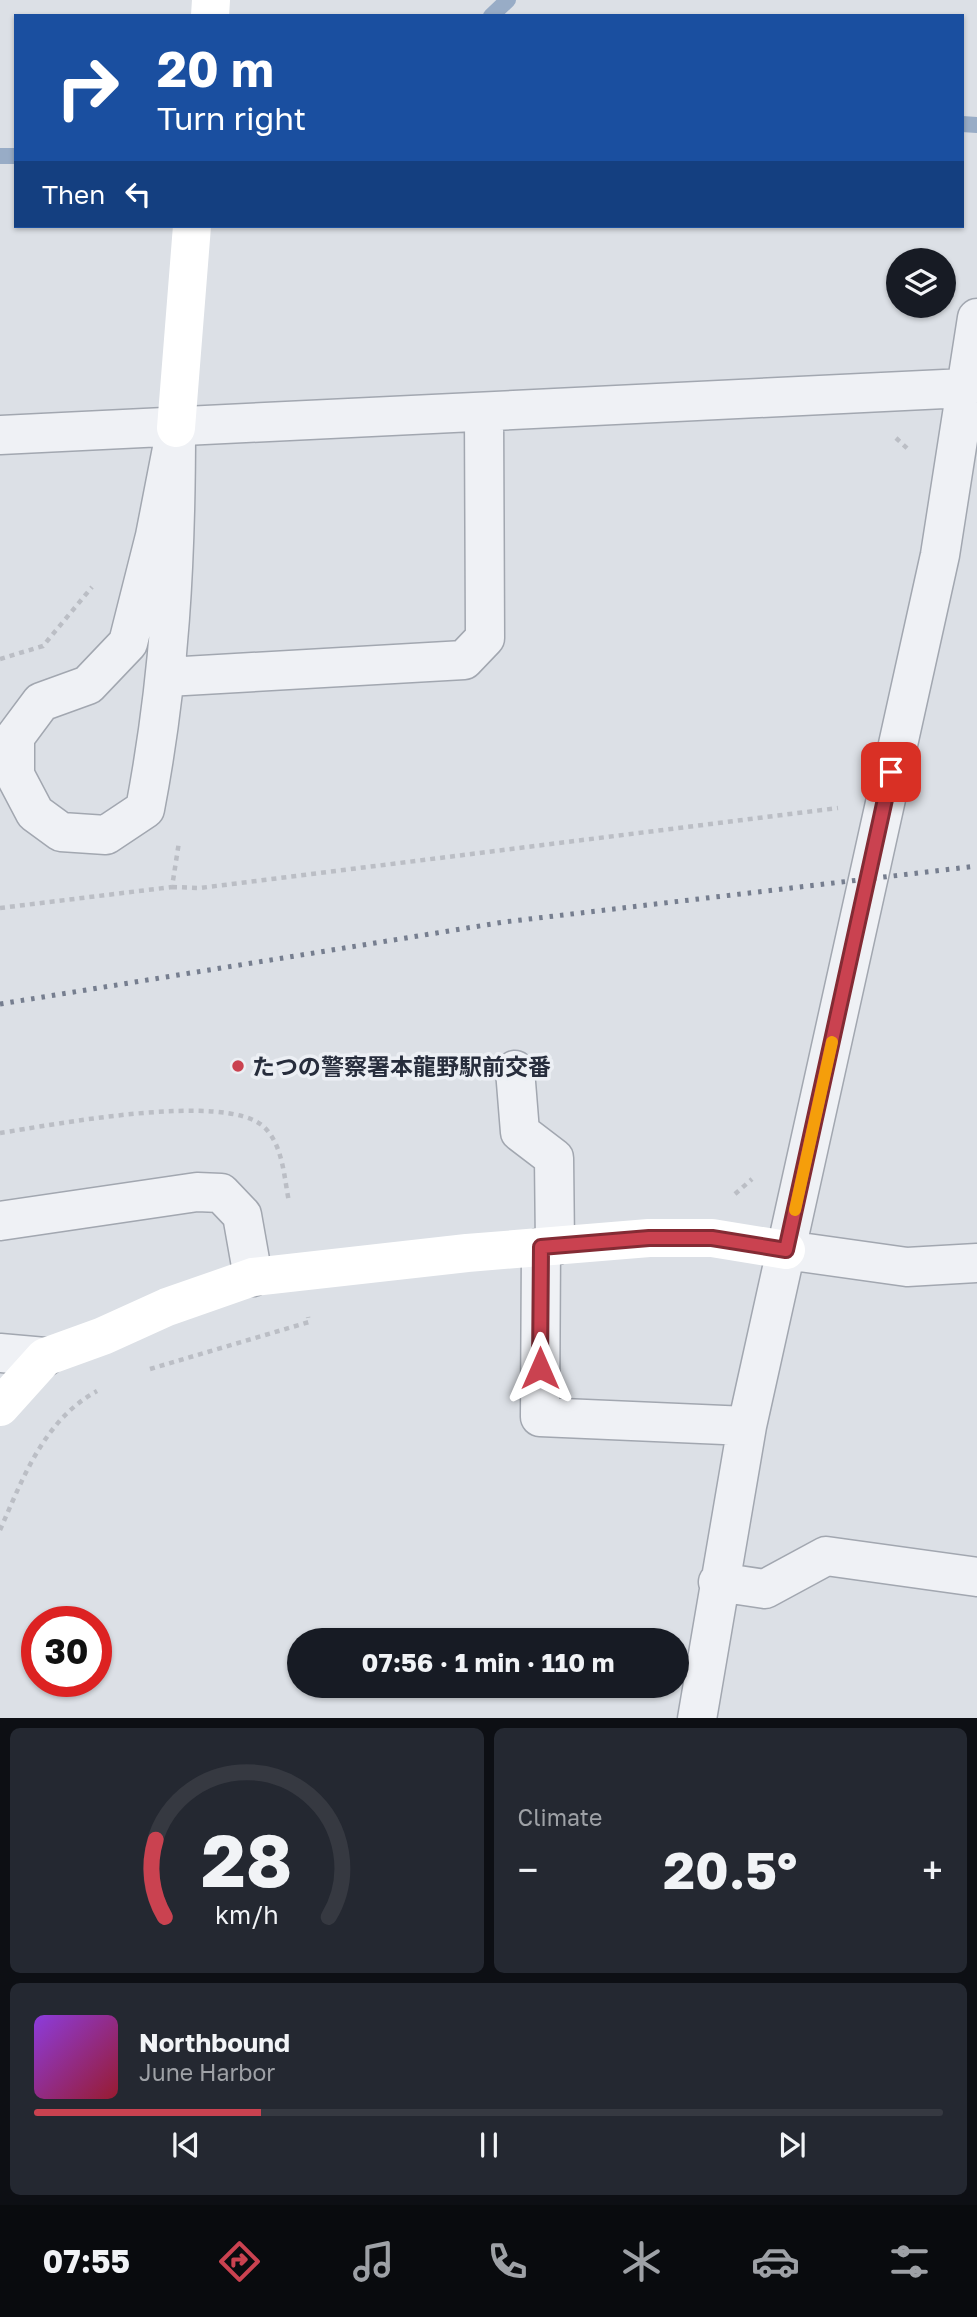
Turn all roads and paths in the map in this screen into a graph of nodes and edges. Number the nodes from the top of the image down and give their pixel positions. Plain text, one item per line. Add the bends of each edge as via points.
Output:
1 (192, 228) edge
2 (977, 318) edge
3 (971, 369) edge
4 (484, 413) junction
5 (176, 428) junction
6 (891, 434) dead end
7 (0, 435) edge
8 (918, 458) dead end
9 (167, 677) junction
10 (850, 806) dead end
11 (172, 887) dead end
12 (515, 1070) dead end
13 (9, 1132) dead end
14 (0, 1133) edge
15 (760, 1173) dead end
16 (733, 1196) dead end
17 (0, 1221) edge
18 (548, 1247) junction
19 (786, 1250) junction
20 (977, 1263) edge
21 (253, 1277) junction
22 (0, 1353) edge
23 (45, 1357) junction
24 (0, 1407) edge
25 (747, 1426) junction
26 (977, 1577) edge
27 (718, 1582) junction
28 (697, 1718) edge

1 - 5 street
2 - 3 street
3 - 4 street
3 - 19 street via 940,555
4 - 5 street
4 - 9 street via 485,638 464,660
5 - 7 street
5 - 9 street via 176,548
5 - 9 street via 128,643 88,685 41,702 15,737 15,775 35,813 61,832 106,835 145,809
6 - 8 path
10 - 11 path via 200,888
12 - 18 street via 520,1132 554,1158
13 - 14 path
15 - 16 path
17 - 21 street via 197,1192 221,1194 242,1215
18 - 19 street via 712,1238
18 - 21 street
18 - 25 street via 540,1417
19 - 20 street via 907,1267
19 - 25 street
21 - 23 street
22 - 23 street
23 - 24 street
25 - 27 street
26 - 27 street via 826,1556 765,1589
27 - 28 street

